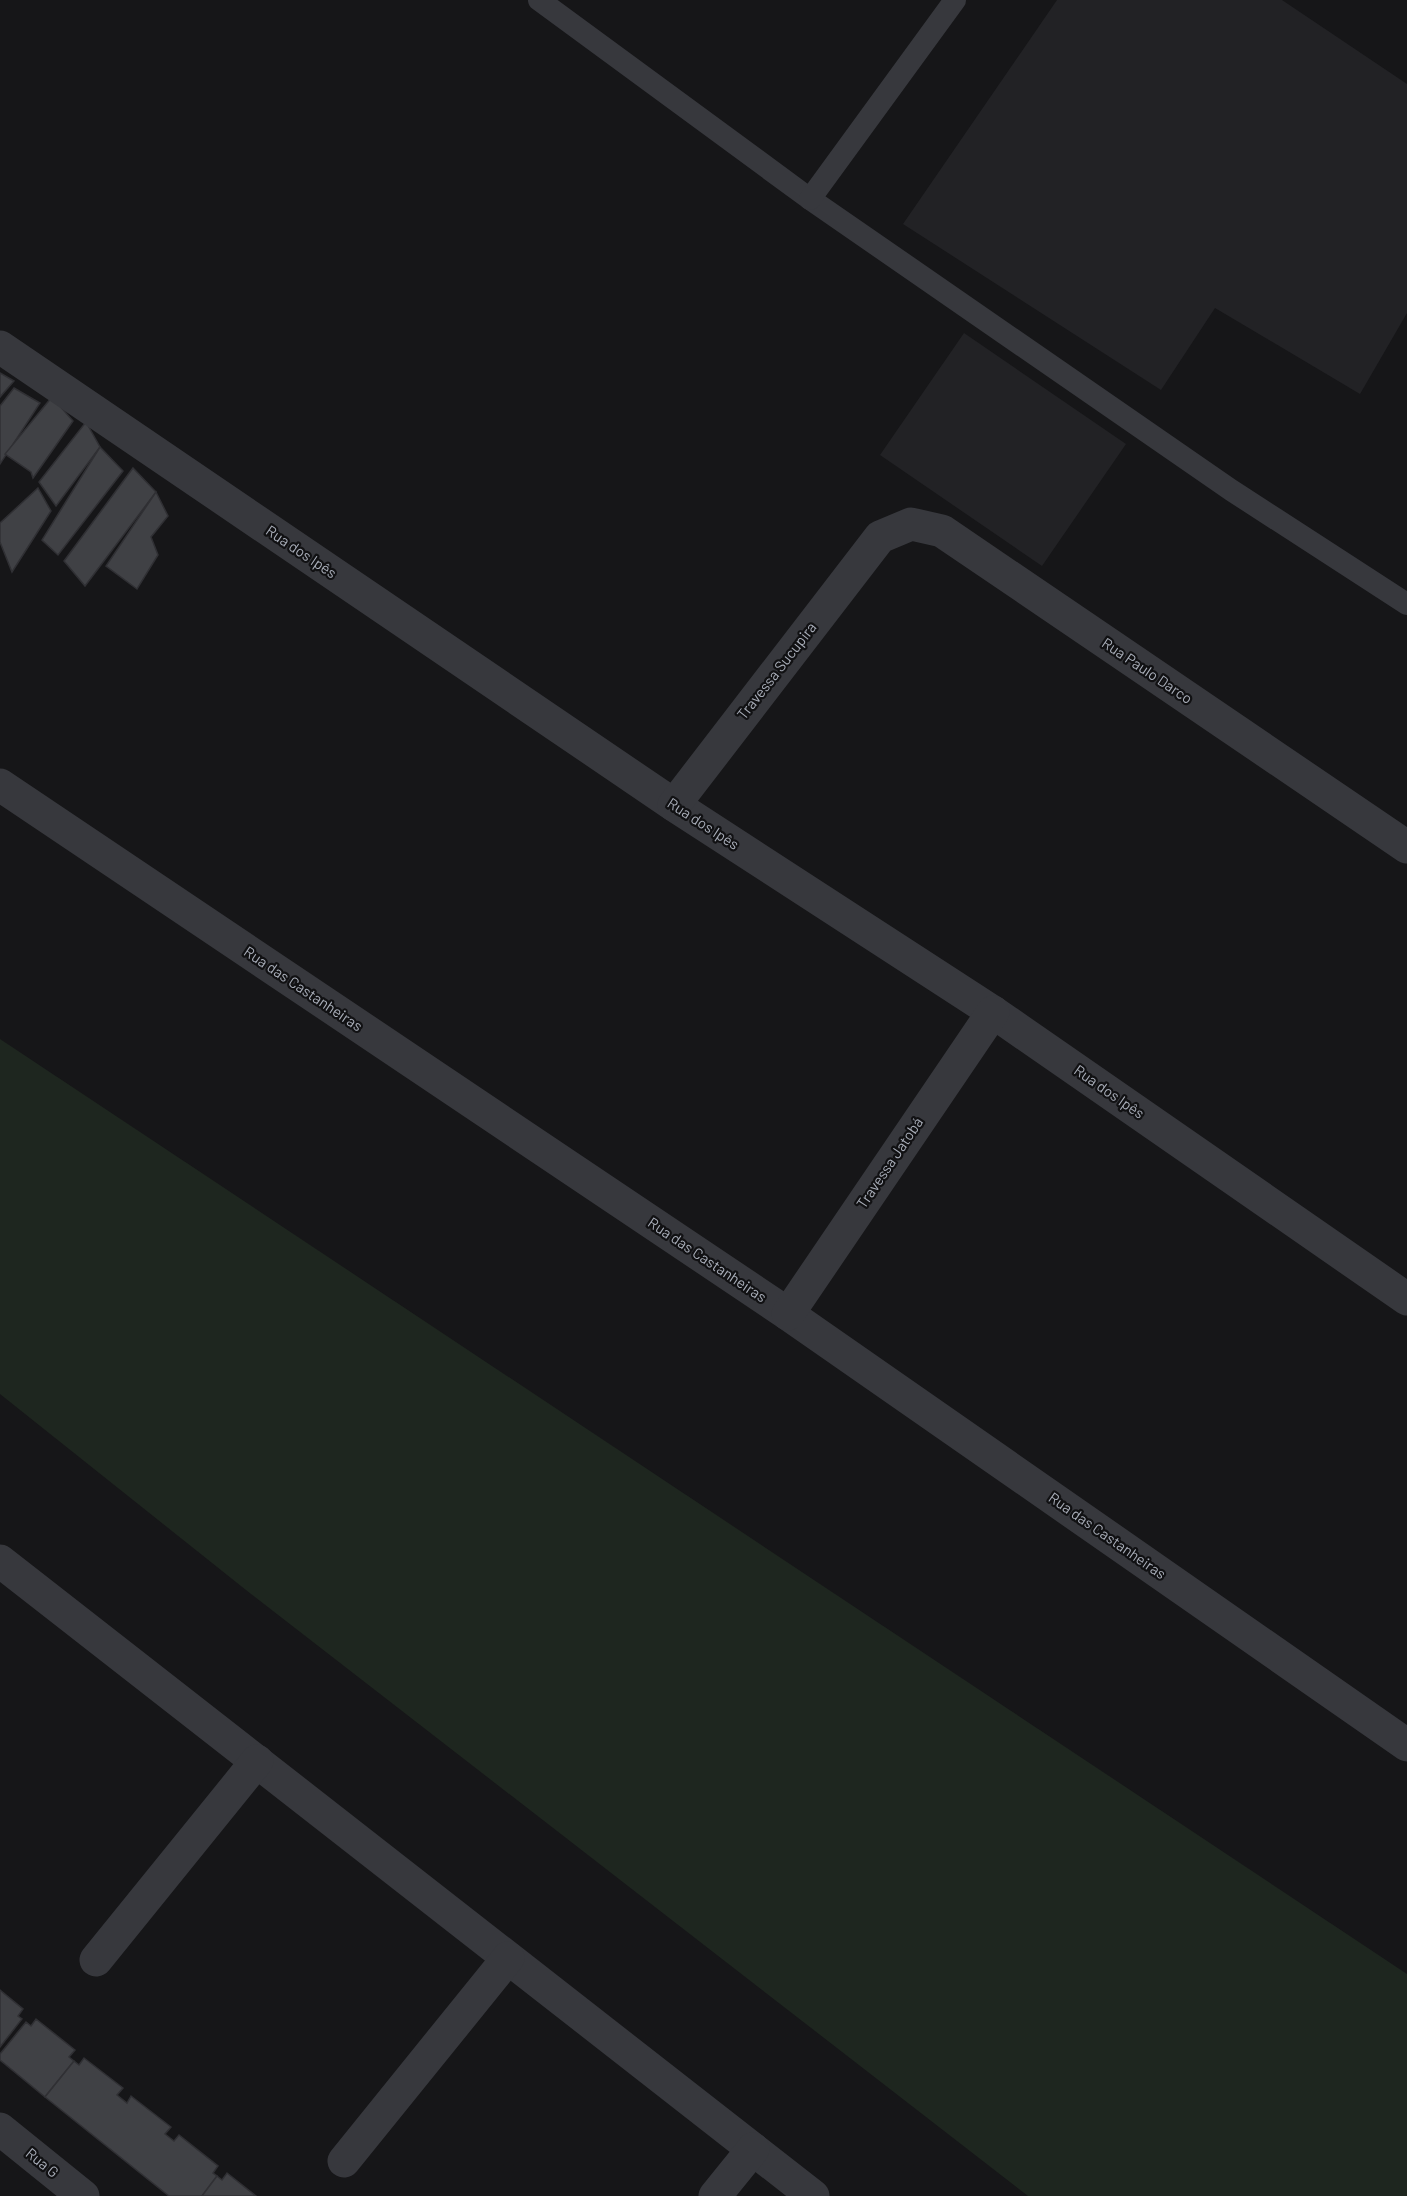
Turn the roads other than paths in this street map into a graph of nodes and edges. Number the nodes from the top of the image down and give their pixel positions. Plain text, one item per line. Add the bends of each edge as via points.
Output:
1 (539, 0) edge
2 (955, 0) edge
3 (810, 199) junction
4 (0, 347) edge
5 (880, 537) joint
6 (1407, 604) edge
7 (0, 785) edge
8 (674, 805) junction
9 (1407, 847) edge
10 (993, 1012) junction
11 (1407, 1299) edge
12 (788, 1314) junction
13 (2, 1566) edge
14 (1407, 1744) edge
15 (257, 1761) junction
16 (508, 1958) junction
17 (96, 1960) dead end
18 (0, 2129) edge
19 (753, 2149) junction
20 (344, 2161) dead end
21 (83, 2196) edge
22 (715, 2196) edge
23 (813, 2196) edge

1 - 3 lane
2 - 3 lane
3 - 6 lane via 1232,490
4 - 8 street, Rua dos Ipês
5 - 8 street, Travessa Sucupira
5 - 9 street, Rua Paulo Darco via 911,524 942,531
7 - 12 street, Rua das Castanheiras
8 - 10 street, Rua dos Ipês
10 - 11 street, Rua dos Ipês
10 - 12 street, Travessa Jatobá
12 - 14 street, Rua das Castanheiras
13 - 15 street
15 - 16 street
15 - 17 street
16 - 19 street
16 - 20 street
18 - 21 street, Rua G
19 - 22 street
19 - 23 street

